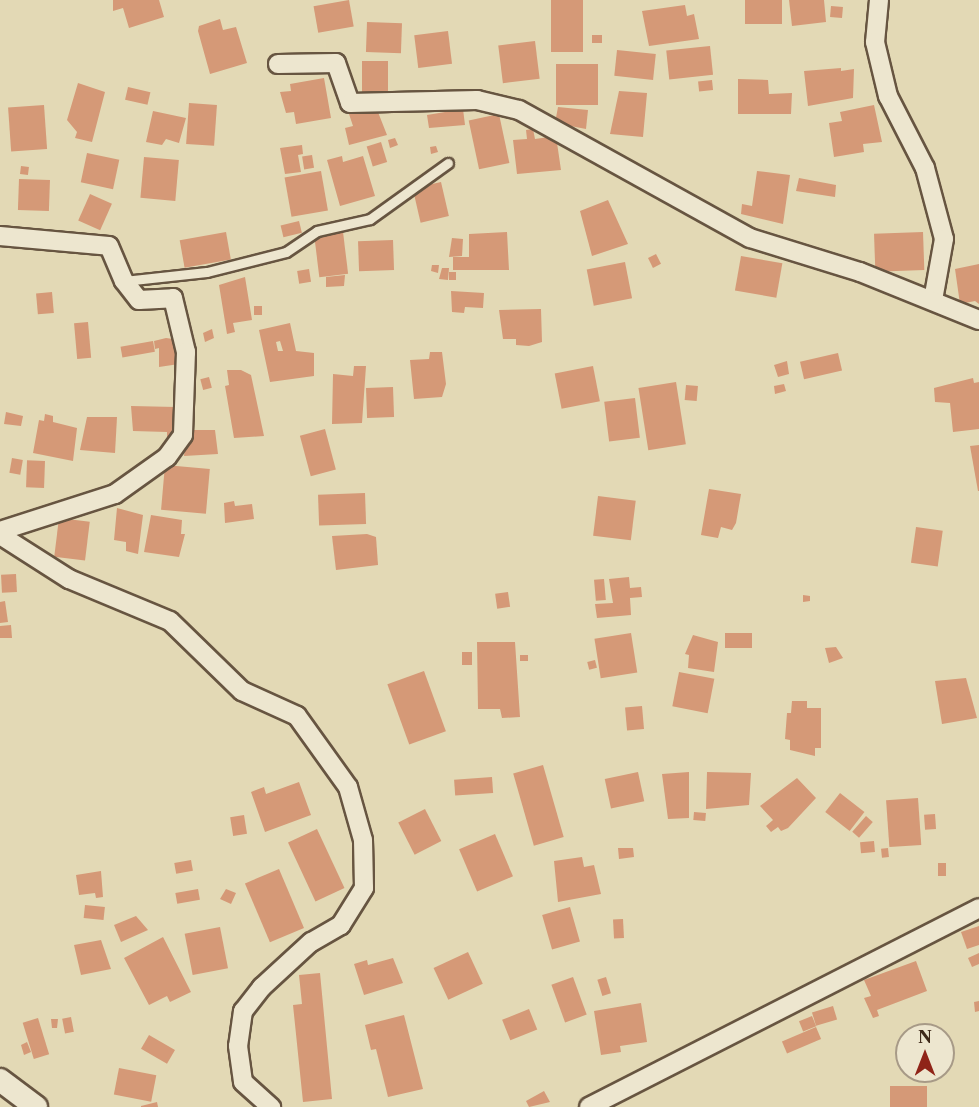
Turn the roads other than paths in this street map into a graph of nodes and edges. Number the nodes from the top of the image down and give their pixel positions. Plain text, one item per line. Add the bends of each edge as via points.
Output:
1 (879, 0) edge
2 (278, 64) dead end
3 (448, 163) dead end
4 (0, 236) edge
5 (124, 281) junction
6 (933, 300) junction
7 (979, 320) edge
8 (0, 533) edge
9 (979, 908) edge
10 (0, 1080) edge
11 (36, 1107) edge
12 (271, 1107) edge
13 (589, 1107) edge

1 - 6 street via 875,42 888,96 926,168 944,239
2 - 6 street via 336,63 350,103 477,100 519,110 750,238
3 - 5 lane via 370,219 317,231 286,252 207,272
4 - 5 street via 109,246
5 - 8 street via 139,300 173,297 186,352 183,435 167,457 115,494
6 - 7 street
8 - 12 street via 69,579 170,621 242,691 297,716 348,787 363,840 364,888 341,925 311,942 262,987 243,1011 238,1046 243,1082
9 - 13 street
10 - 11 street

